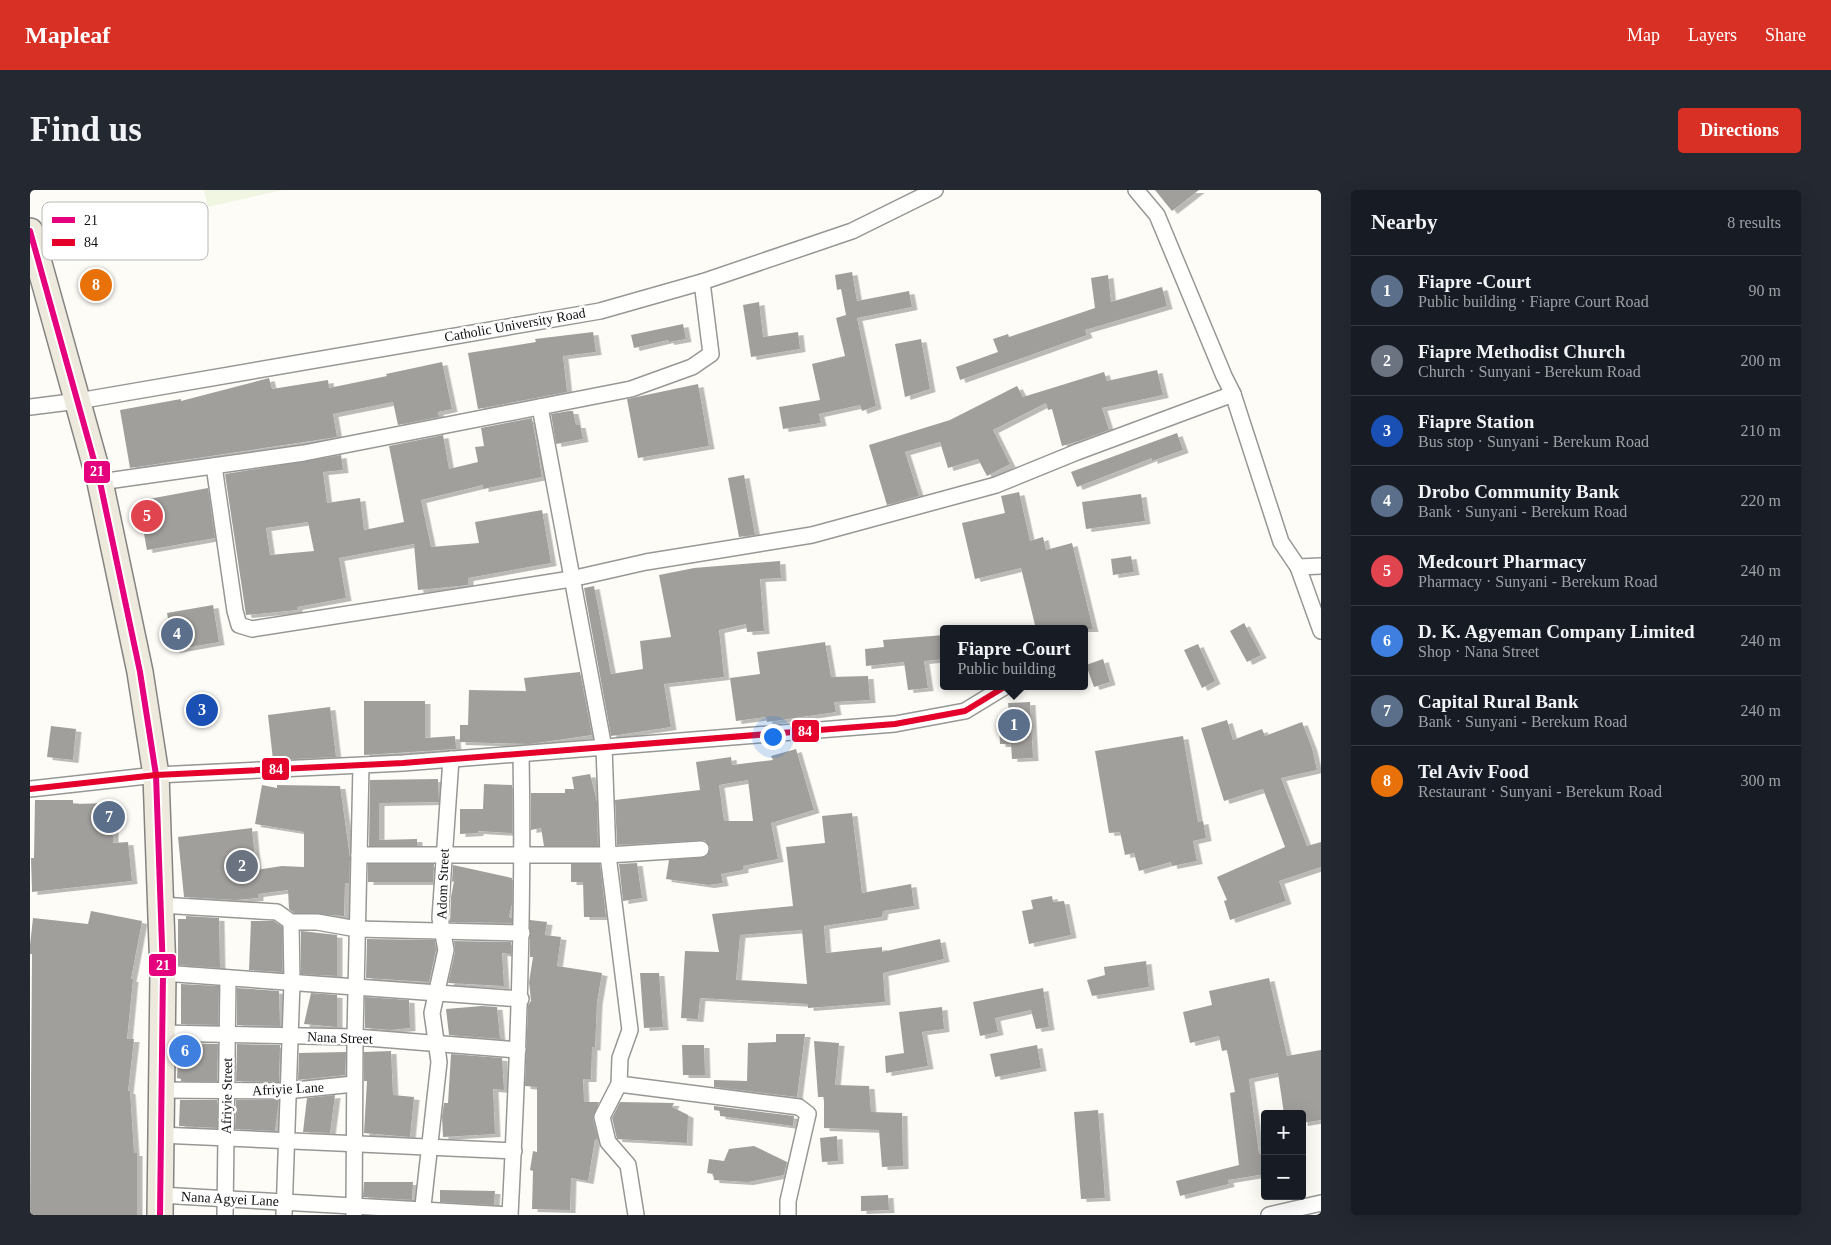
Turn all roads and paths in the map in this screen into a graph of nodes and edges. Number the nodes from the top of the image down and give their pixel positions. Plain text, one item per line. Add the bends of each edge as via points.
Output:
1 (934, 190) edge
2 (1136, 190) edge
3 (30, 231) edge
4 (702, 282) junction
5 (1233, 394) junction
6 (78, 401) junction
7 (30, 407) edge
8 (540, 407) junction
9 (214, 466) junction
10 (100, 482) junction
11 (1298, 566) junction
12 (1321, 566) edge
13 (571, 579) junction
14 (1321, 631) edge
15 (1000, 690) edge
16 (604, 748) junction
17 (521, 754) junction
18 (451, 760) junction
19 (361, 766) junction
20 (156, 775) junction
21 (30, 788) edge
22 (701, 850) dead end
23 (523, 854) junction
24 (359, 855) junction
25 (444, 855) junction
26 (608, 855) junction
27 (160, 906) junction
28 (291, 922) junction
29 (357, 929) junction
30 (442, 931) junction
31 (522, 933) junction
32 (163, 973) junction
33 (228, 978) junction
34 (292, 982) junction
35 (356, 988) junction
36 (436, 993) junction
37 (520, 999) junction
38 (162, 1034) junction
39 (228, 1035) junction
40 (290, 1036) junction
41 (355, 1037) junction
42 (436, 1043) junction
43 (518, 1050) junction
44 (354, 1084) junction
45 (619, 1084) junction
46 (161, 1090) junction
47 (227, 1090) junction
48 (288, 1091) junction
49 (160, 1136) junction
50 (226, 1139) junction
51 (286, 1142) junction
52 (354, 1146) junction
53 (430, 1148) junction
54 (514, 1151) junction
55 (226, 1199) junction
56 (1321, 1203) edge
57 (160, 1205) edge
58 (284, 1209) edge
59 (354, 1210) edge
60 (423, 1212) edge
61 (225, 1215) edge
62 (510, 1215) edge
63 (636, 1215) edge
64 (788, 1215) edge
65 (1269, 1215) edge

1 - 4 street, Catholic University Road via 852,231
2 - 5 street via 1157,215
3 - 6 main road
4 - 6 street, Catholic University Road via 600,311
4 - 8 street via 711,354 692,367 631,389
5 - 11 street via 1281,542
5 - 13 street via 996,485 932,504 812,535 646,562
6 - 7 street, Catholic University Road
6 - 10 main road
8 - 9 street via 304,453
8 - 13 street
9 - 10 street
9 - 13 street via 239,625 252,629
10 - 20 main road via 140,672
11 - 12 street
11 - 14 street
13 - 16 street
15 - 16 street via 966,711 895,724
16 - 17 street
16 - 26 street
17 - 18 street
17 - 23 street
18 - 19 street
18 - 25 street, Adom Street
19 - 20 street
19 - 24 street
20 - 21 street
20 - 27 main road
22 - 26 street
23 - 25 street
23 - 26 street
23 - 31 street
24 - 25 street
24 - 29 street
25 - 30 street, Adom Street
26 - 45 street via 630,1030 620,1058
27 - 28 street via 277,912
27 - 32 main road
28 - 29 street via 317,922
28 - 34 street
29 - 30 street
29 - 35 street
30 - 31 street
30 - 36 street, Adom Street via 446,950
31 - 37 street
32 - 33 street
32 - 38 main road
33 - 34 street
33 - 39 street, Afriyie Street
34 - 35 street
34 - 40 street
35 - 36 street
35 - 41 street
36 - 37 street
36 - 42 street, Adom Street via 432,1014
37 - 43 street
38 - 39 street, Nana Street
38 - 46 main road
39 - 40 street, Nana Street
39 - 47 street, Afriyie Street
40 - 41 street, Nana Street
40 - 48 street
41 - 42 street, Nana Street
41 - 44 street
42 - 43 street, Nana Street
42 - 53 street, Adom Street via 439,1062
43 - 54 street
44 - 48 street, Afriyie Lane
44 - 52 street
45 - 63 street via 602,1117 608,1142 628,1165
45 - 64 street via 799,1107 808,1114 788,1201
46 - 47 street, Afriyie Lane
46 - 49 main road
47 - 48 street, Afriyie Lane
47 - 50 street, Afriyie Street
48 - 51 street
49 - 50 street
49 - 57 main road
50 - 51 street
50 - 55 street, Afriyie Street
51 - 52 street
51 - 58 street
52 - 53 street
52 - 59 street
53 - 54 street
53 - 60 street, Adom Street
54 - 62 street
55 - 57 street, Nana Agyei Lane
55 - 58 street, Nana Agyei Lane
55 - 61 street, Afriyie Street
56 - 65 street
58 - 59 street, Nana Agyei Lane
59 - 60 street, Nana Agyei Lane
60 - 62 street, Nana Agyei Lane

